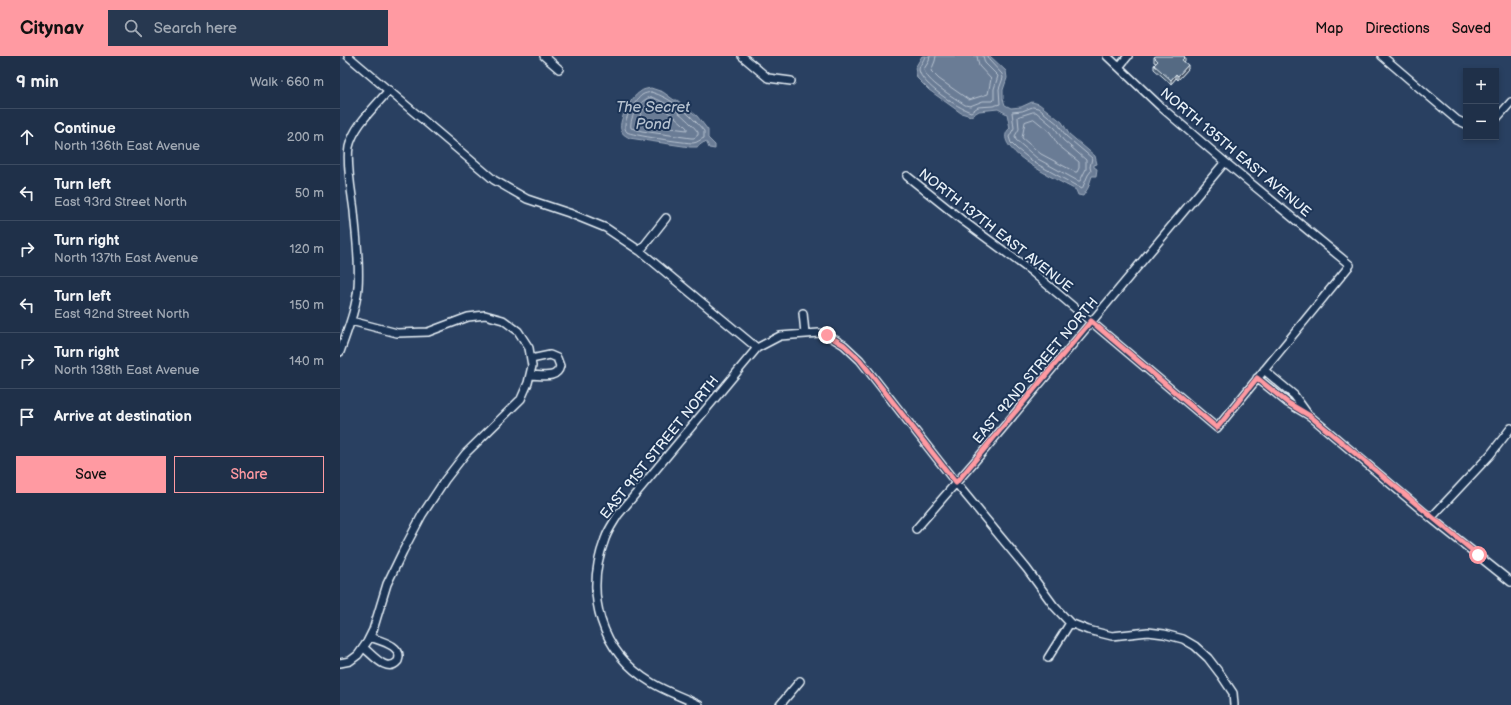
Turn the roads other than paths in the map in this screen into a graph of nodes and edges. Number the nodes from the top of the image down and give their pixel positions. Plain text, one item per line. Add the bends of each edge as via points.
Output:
1 (348, 56) edge
2 (544, 56) edge
3 (742, 56) edge
4 (1107, 56) edge
5 (1128, 56) edge
6 (1382, 56) edge
7 (1119, 67) junction
8 (559, 69) dead end
9 (791, 81) dead end
10 (389, 90) junction
11 (1511, 102) edge
12 (1499, 115) edge
13 (1463, 123) edge
14 (1225, 162) junction
15 (907, 176) dead end
16 (666, 218) dead end
17 (640, 251) junction
18 (803, 313) dead end
19 (351, 321) junction
20 (1091, 321) junction
21 (805, 333) junction
22 (757, 348) junction
23 (340, 352) edge
24 (532, 362) junction
25 (1264, 370) junction
26 (530, 375) junction
27 (1257, 378) junction
28 (1310, 416) junction
29 (1511, 428) edge
30 (956, 483) junction
31 (1431, 518) junction
32 (916, 529) dead end
33 (1511, 582) edge
34 (1070, 622) junction
35 (370, 637) junction
36 (364, 648) junction
37 (1048, 658) dead end
38 (340, 663) edge
39 (800, 681) dead end
40 (699, 705) edge
41 (780, 705) edge
42 (1234, 705) edge

1 - 10 street
2 - 8 street
3 - 9 street via 768,78
4 - 7 street, NORTH 135TH EAST AVENUE
5 - 7 street
6 - 13 street
7 - 14 street, NORTH 135TH EAST AVENUE
10 - 17 street via 494,180 527,199 606,228
10 - 19 street via 356,130 349,148 358,254 358,288
11 - 12 street
14 - 20 street, EAST 92ND STREET NORTH
14 - 25 street, NORTH 135TH EAST AVENUE via 1350,265
15 - 20 street, NORTH 137TH EAST AVENUE via 1032,271
16 - 17 street
17 - 22 street
18 - 21 street
19 - 23 street
19 - 24 street via 397,333 428,332 468,317 486,315 503,320 518,331 529,348
20 - 27 street, NORTH 137TH EAST AVENUE via 1217,428
20 - 30 street, EAST 92ND STREET NORTH
21 - 22 street via 780,336
21 - 30 street via 827,335 844,345 860,360
22 - 40 street, EAST 91ST STREET NORTH via 618,515 605,538 598,563 596,595 601,622 612,643 626,662 651,683
24 - 26 street
24 - 26 street via 552,355 557,358 560,366 558,372 552,375
25 - 27 street
25 - 28 street via 1294,395
26 - 35 street via 521,399 466,453 422,515 387,584
27 - 28 street via 1288,403
28 - 31 street
29 - 31 street via 1490,455
30 - 32 street, EAST 92ND STREET NORTH
30 - 34 street via 1054,606
31 - 33 street
34 - 37 street
34 - 42 street via 1112,636 1148,632 1183,639 1196,646 1208,658 1233,693
35 - 36 street
35 - 36 street via 396,648 400,653 398,661 394,665 386,666
36 - 38 street via 350,661
39 - 41 street

